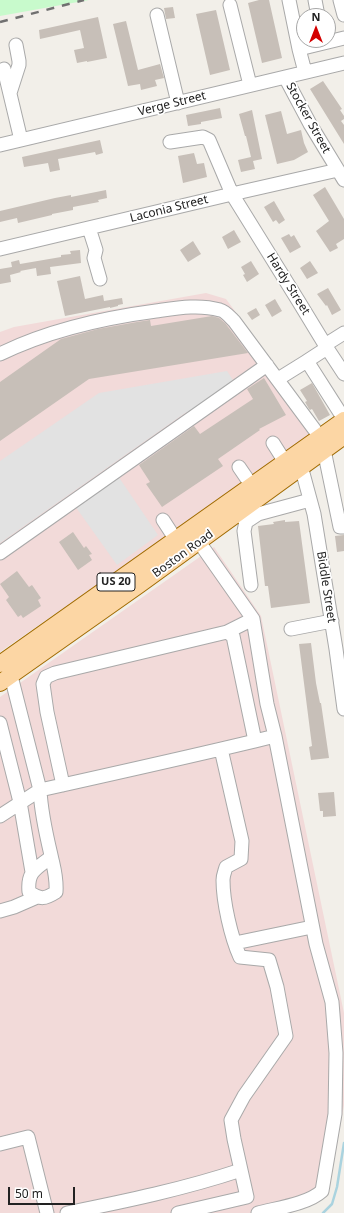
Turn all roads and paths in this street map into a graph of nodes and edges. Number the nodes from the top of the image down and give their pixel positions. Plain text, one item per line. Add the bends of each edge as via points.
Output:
1 (289, 0) edge
2 (340, 0) edge
3 (230, 4) dead end
4 (157, 15) dead end
5 (344, 15) edge
6 (16, 45) dead end
7 (303, 48) edge
8 (299, 49) junction
9 (344, 63) edge
10 (4, 69) dead end
11 (305, 72) junction
12 (285, 76) junction
13 (250, 85) junction
14 (10, 93) junction
15 (178, 103) junction
16 (21, 140) junction
17 (1, 142) edge
18 (170, 142) dead end
19 (341, 175) edge
20 (232, 194) junction
21 (89, 228) junction
22 (0, 249) edge
23 (100, 279) dead end
24 (344, 333) edge
25 (326, 347) junction
26 (0, 354) edge
27 (307, 361) junction
28 (267, 365) junction
29 (344, 374) edge
30 (278, 379) junction
31 (344, 420) edge
32 (344, 436) edge
33 (273, 443) dead end
34 (322, 444) junction
35 (284, 462) junction
36 (301, 466) junction
37 (239, 467) dead end
38 (252, 486) junction
39 (310, 500) junction
40 (242, 517) junction
41 (162, 520) dead end
42 (342, 527) edge
43 (176, 540) junction
44 (200, 542) junction
45 (0, 553) edge
46 (251, 585) dead end
47 (253, 619) junction
48 (332, 621) junction
49 (291, 628) dead end
50 (227, 632) junction
51 (5, 670) edge
52 (344, 709) edge
53 (0, 723) edge
54 (275, 736) junction
55 (255, 741) junction
56 (221, 749) junction
57 (63, 785) junction
58 (40, 790) junction
59 (20, 802) junction
60 (0, 816) edge
61 (51, 857) junction
62 (32, 872) junction
63 (37, 897) junction
64 (0, 911) edge
65 (312, 927) junction
66 (235, 943) junction
67 (0, 1144) edge
68 (241, 1170) junction
69 (247, 1197) junction
70 (47, 1213) edge
71 (67, 1213) edge
72 (178, 1213) edge
73 (252, 1213) edge
74 (258, 1213) edge

1 - 8 street
2 - 5 street
3 - 13 street
4 - 15 street
6 - 14 street via 20,61
7 - 8 street
8 - 11 street
9 - 11 street, Verge Street
10 - 14 street
11 - 12 street, Verge Street
12 - 13 street, Verge Street
12 - 19 street, Stocker Street
13 - 15 street, Verge Street
14 - 16 street
15 - 16 street, Verge Street
16 - 17 street, Verge Street
18 - 20 street, Hardy Street via 203,137 209,140
19 - 20 street, Laconia Street
20 - 21 street, Laconia Street
20 - 25 street, Hardy Street
21 - 22 street, Laconia Street
21 - 23 street via 96,250 94,258
24 - 25 street
25 - 27 street
25 - 29 street, Hardy Street
26 - 28 street via 72,327 120,315 182,307 208,308 222,310 234,321
27 - 30 street
27 - 31 street
28 - 30 street
28 - 45 street
30 - 34 street
31 - 34 main road, Boston Road / US 20
32 - 34 main road, Boston Road / US 20
33 - 35 street
34 - 35 main road, Boston Road / US 20
34 - 36 main road, Boston Road / US 20
34 - 42 street
35 - 38 main road, Boston Road / US 20
36 - 39 street, Biddle Street
36 - 40 main road, Boston Road / US 20
37 - 38 street
38 - 43 main road, Boston Road / US 20
39 - 40 street
39 - 48 street, Biddle Street
40 - 44 main road, Boston Road / US 20
40 - 46 street
41 - 43 street
43 - 51 main road, Boston Road / US 20
44 - 47 street
44 - 51 main road, Boston Road / US 20
47 - 50 street
47 - 54 street
48 - 49 street
48 - 52 street, Biddle Street
50 - 55 street via 233,636
50 - 57 street via 46,677 43,684 47,712
51 - 58 street
53 - 59 street
54 - 55 street
54 - 65 street
55 - 56 street
56 - 57 street
56 - 66 street via 242,841 241,859 226,867 223,878
57 - 58 street
58 - 59 street
58 - 61 street
59 - 60 street
59 - 62 street
61 - 62 street
61 - 63 street via 57,880 56,892 47,897
62 - 63 street via 28,882 29,892
63 - 64 street
65 - 66 street
65 - 74 street via 332,1002 335,1046 335,1114 322,1191 316,1197
66 - 68 street via 240,957 269,960 286,1036 244,1096 231,1120
67 - 70 street via 28,1137
68 - 69 street
68 - 71 street via 202,1183
69 - 72 street
69 - 73 street

